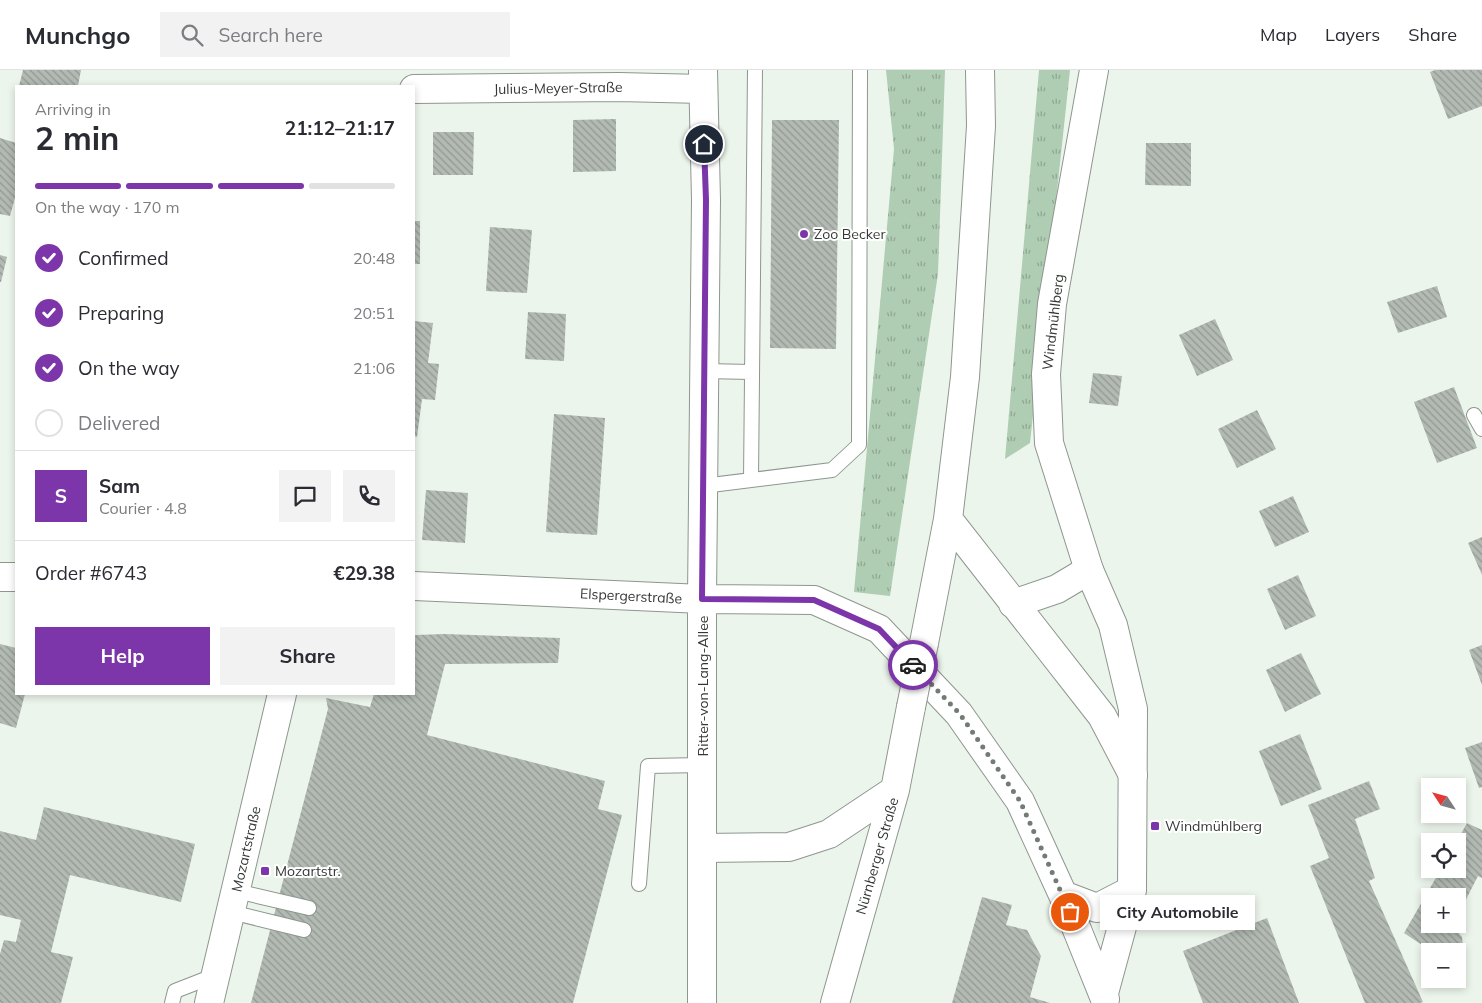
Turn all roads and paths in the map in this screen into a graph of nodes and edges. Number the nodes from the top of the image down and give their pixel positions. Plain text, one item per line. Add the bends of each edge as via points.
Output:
1 (754, 70) edge
2 (860, 70) edge
3 (980, 70) edge
4 (1094, 70) edge
5 (703, 80) edge
6 (415, 89) edge
7 (704, 371) junction
8 (752, 372) junction
9 (1474, 415) dead end
10 (1482, 429) edge
11 (751, 480) junction
12 (703, 486) junction
13 (948, 519) junction
14 (1089, 570) junction
15 (0, 577) edge
16 (15, 577) edge
17 (415, 586) edge
18 (702, 599) junction
19 (1013, 604) junction
20 (282, 695) edge
21 (703, 765) junction
22 (1133, 775) junction
23 (895, 790) junction
24 (703, 848) junction
25 (639, 884) dead end
26 (1132, 890) junction
27 (1063, 896) junction
28 (234, 902) junction
29 (309, 908) dead end
30 (304, 930) dead end
31 (216, 975) junction
32 (1105, 998) edge
33 (172, 1003) edge
34 (209, 1003) edge
35 (702, 1003) edge
36 (835, 1003) edge

1 - 8 lane
2 - 11 lane via 859,446 832,470
3 - 13 street, Nürnberger Straße via 981,126 965,377
4 - 14 street, Windmühlberg via 1052,304 1046,374 1049,443
5 - 6 street, Julius-Meyer-Straße via 619,87
5 - 7 street, Ritter-von-Lang-Allee via 706,200
7 - 8 lane
7 - 12 street, Ritter-von-Lang-Allee
8 - 11 lane
9 - 10 lane
11 - 12 lane
12 - 18 street, Ritter-von-Lang-Allee
13 - 19 street
13 - 23 street, Nürnberger Straße, bridge
14 - 19 street via 1057,589
14 - 22 street, Windmühlberg via 1113,625 1132,709
15 - 16 street
17 - 18 street, Elspergerstraße
18 - 21 street, Ritter-von-Lang-Allee
18 - 27 street, Elspergerstraße via 814,600 879,629 960,714 1020,801
19 - 22 street via 1102,716
20 - 28 street, Mozartstraße
21 - 24 street, Ritter-von-Lang-Allee
21 - 25 lane via 648,766
22 - 26 street, Windmühlberg
23 - 24 street via 829,834 789,847
23 - 36 street, Nürnberger Straße
24 - 35 street, Ritter-von-Lang-Allee
26 - 27 street via 1097,908
26 - 32 street, Windmühlberg
27 - 32 street, Elspergerstraße
28 - 29 lane
28 - 30 lane
28 - 31 street, Mozartstraße
31 - 33 lane via 175,990
31 - 34 street, Mozartstraße

